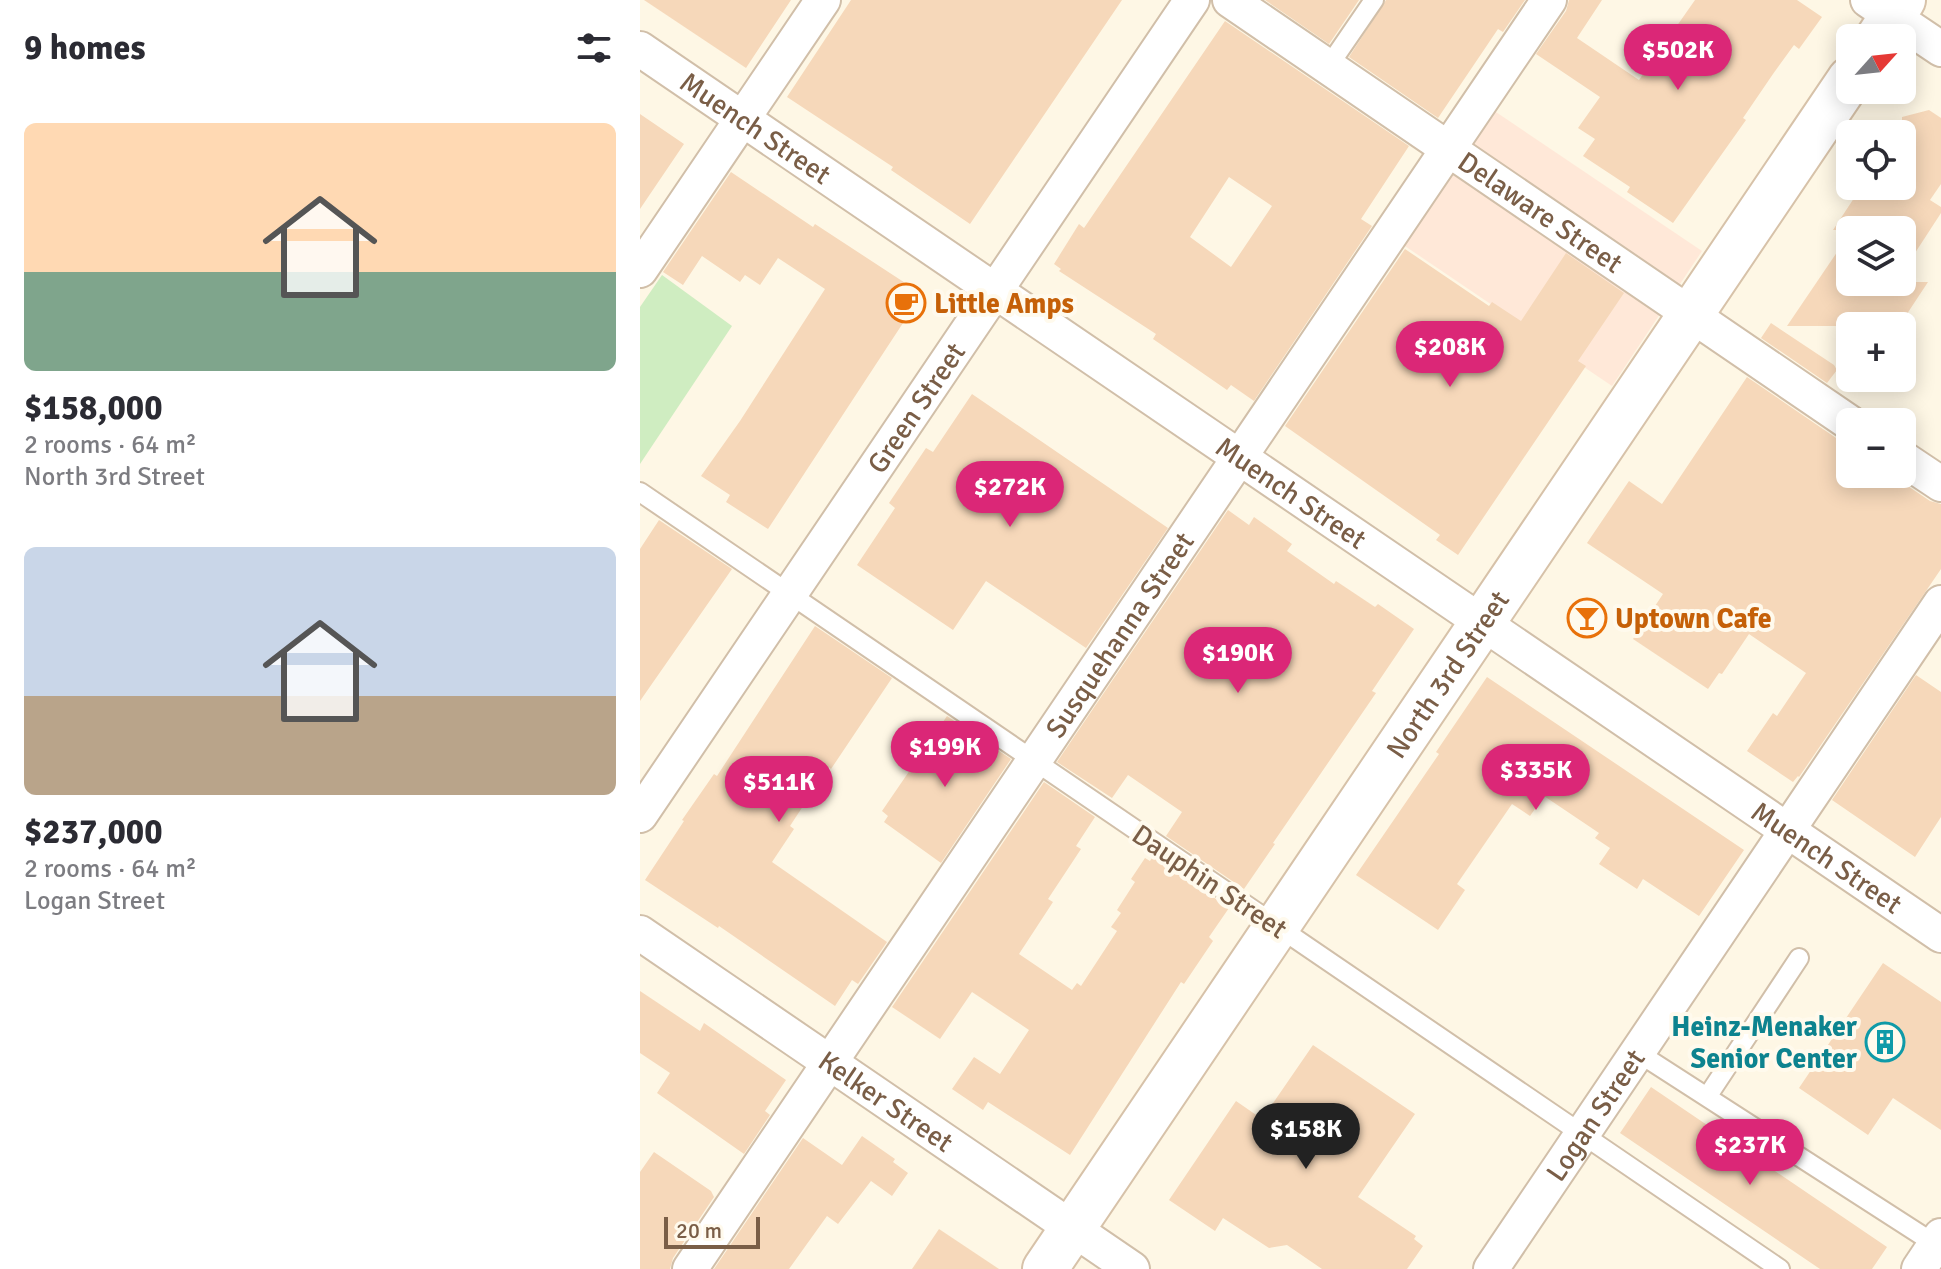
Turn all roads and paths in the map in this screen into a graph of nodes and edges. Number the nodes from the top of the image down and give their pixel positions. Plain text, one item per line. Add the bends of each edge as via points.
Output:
1 (823, 0) edge
2 (1192, 0) edge
3 (1230, 0) edge
4 (1374, 0) edge
5 (1549, 0) edge
6 (1885, 14) edge
7 (640, 49) edge
8 (1941, 49) edge
9 (1328, 67) junction
10 (1836, 100) edge
11 (742, 119) junction
12 (1448, 148) junction
13 (640, 270) edge
14 (995, 290) junction
15 (1691, 314) junction
16 (1836, 413) edge
17 (1239, 457) junction
18 (1916, 467) edge
19 (1941, 484) edge
20 (640, 492) edge
21 (789, 594) junction
22 (1941, 603) edge
23 (1482, 623) junction
24 (1034, 761) junction
25 (640, 815) edge
26 (1787, 830) junction
27 (1277, 927) junction
28 (640, 933) edge
29 (1941, 935) edge
30 (1799, 958) dead end
31 (1637, 1052) junction
32 (830, 1062) junction
33 (1707, 1097) junction
34 (1582, 1134) junction
35 (1073, 1228) junction
36 (1932, 1250) edge
37 (690, 1269) edge
38 (1045, 1269) edge
39 (1132, 1269) edge
40 (1491, 1269) edge
41 (1780, 1269) edge

1 - 11 street
2 - 14 street, Green Street
3 - 9 street, Delaware Street
4 - 9 lane
5 - 12 street, Susquehanna Street
6 - 8 street
7 - 11 street, Muench Street
9 - 12 street, Delaware Street
10 - 15 main road, North 3rd Street
11 - 13 street
11 - 14 street, Muench Street
12 - 15 street, Delaware Street
12 - 17 street, Susquehanna Street
14 - 17 street, Muench Street
14 - 21 street, Green Street
15 - 16 street, Delaware Street
15 - 23 main road, North 3rd Street
17 - 23 street, Muench Street
17 - 24 street, Susquehanna Street
18 - 19 street
20 - 21 lane, Dauphin Street
21 - 24 lane, Dauphin Street
21 - 25 street, Green Street
22 - 26 street, Logan Street
23 - 26 street, Muench Street
23 - 27 main road, North 3rd Street
24 - 27 lane, Dauphin Street
24 - 32 street, Susquehanna Street
26 - 29 street, Muench Street
26 - 31 street, Logan Street
27 - 34 lane, Dauphin Street
27 - 35 main road, North 3rd Street
28 - 32 street, Kelker Street
30 - 33 lane
31 - 33 lane
31 - 34 street, Logan Street
32 - 35 street, Kelker Street
32 - 37 street, Susquehanna Street
33 - 36 lane
34 - 40 street, Logan Street
34 - 41 lane, Dauphin Street
35 - 38 main road, North 3rd Street
35 - 39 street, Kelker Street

